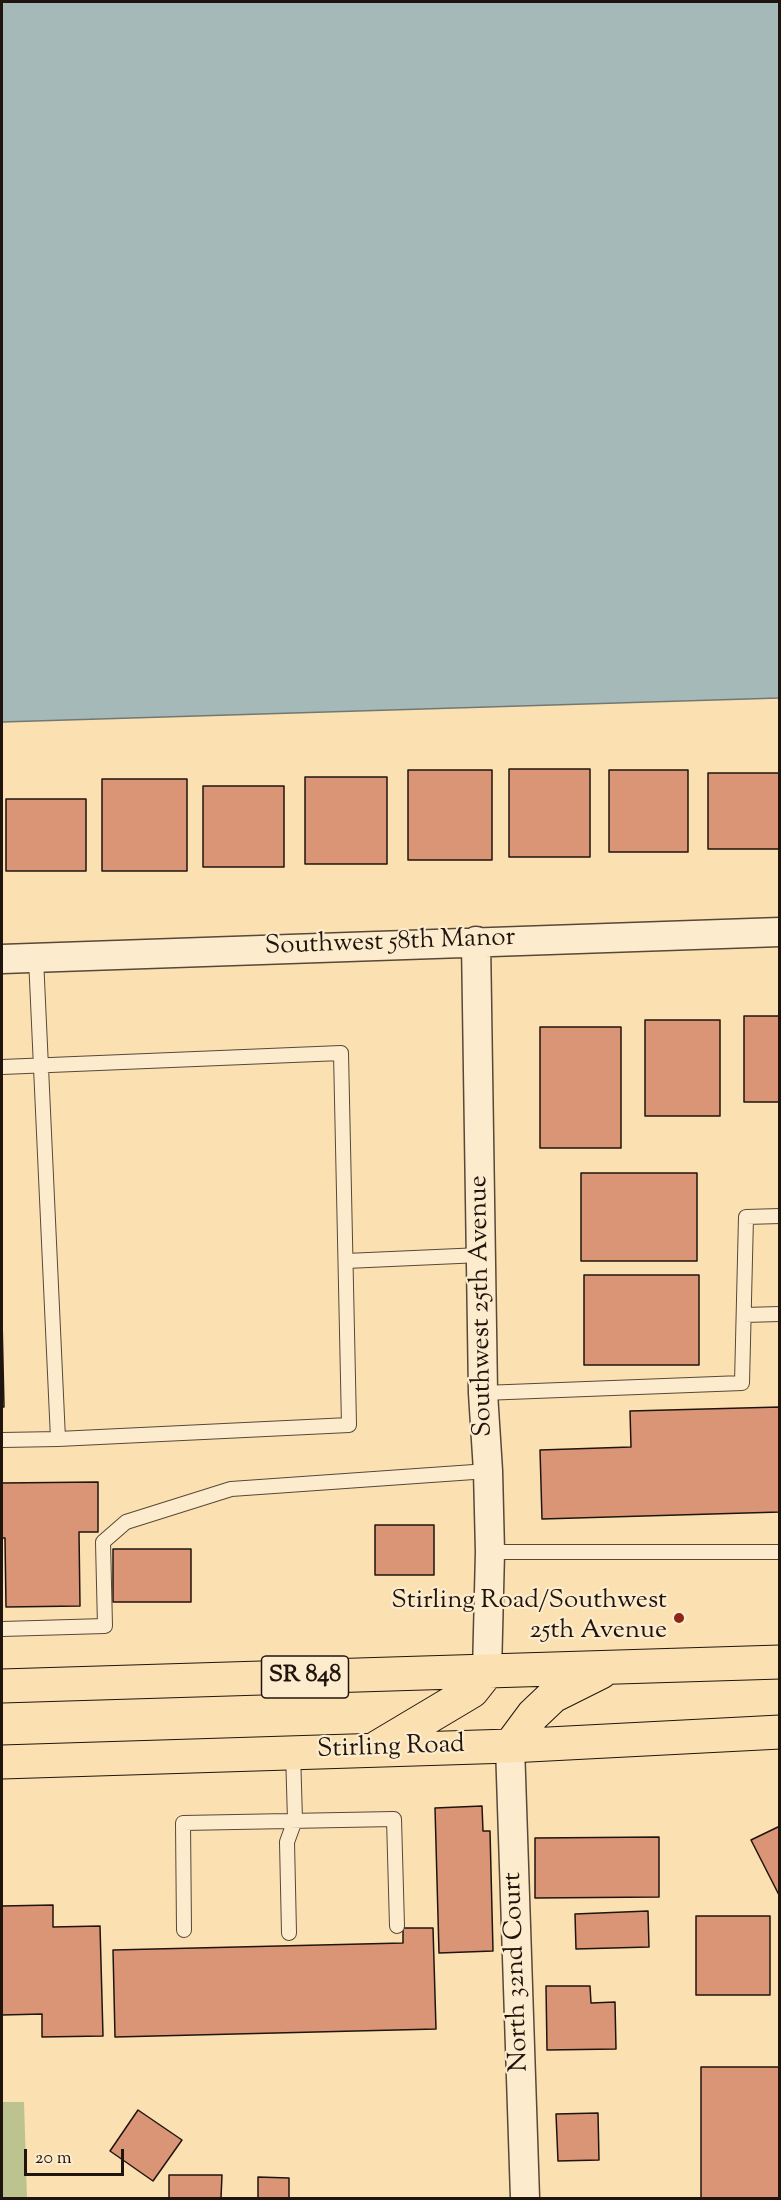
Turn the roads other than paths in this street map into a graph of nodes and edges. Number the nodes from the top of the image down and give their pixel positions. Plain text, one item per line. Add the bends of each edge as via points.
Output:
1 (780, 932) edge
2 (476, 941) junction
3 (36, 958) junction
4 (2, 959) edge
5 (42, 1066) junction
6 (2, 1067) edge
7 (780, 1216) edge
8 (481, 1255) junction
9 (346, 1261) junction
10 (780, 1314) edge
11 (744, 1315) junction
12 (483, 1393) junction
13 (58, 1439) junction
14 (2, 1440) edge
15 (488, 1471) junction
16 (490, 1552) junction
17 (780, 1552) edge
18 (2, 1629) edge
19 (780, 1662) edge
20 (608, 1668) junction
21 (487, 1672) junction
22 (2, 1686) edge
23 (780, 1732) edge
24 (510, 1746) junction
25 (374, 1749) junction
26 (293, 1752) junction
27 (2, 1762) edge
28 (295, 1820) junction
29 (397, 1926) dead end
30 (184, 1930) dead end
31 (289, 1934) dead end
32 (525, 2199) edge

1 - 2 street, Southwest 58th Manor
2 - 3 street, Southwest 58th Manor
2 - 8 street, Southwest 25th Avenue
3 - 4 street, Southwest 58th Manor
3 - 5 lane
5 - 6 lane
5 - 9 lane via 341,1053
5 - 13 lane
7 - 11 lane via 746,1217
8 - 9 lane
8 - 12 street, Southwest 25th Avenue
9 - 13 lane via 349,1425
10 - 11 lane
11 - 12 lane via 742,1383
12 - 15 street, Southwest 25th Avenue
13 - 14 lane
15 - 16 street, Southwest 25th Avenue
15 - 18 lane via 231,1489 126,1522 104,1542 105,1626
16 - 17 lane
16 - 21 street, Southwest 25th Avenue
19 - 20 main road, SR 848
20 - 21 main road, SR 848
20 - 24 main road via 554,1696 533,1715
21 - 22 main road, SR 848
21 - 25 main road via 472,1691
23 - 24 main road, Stirling Road
24 - 25 main road, Stirling Road
24 - 32 street, North 32nd Court
25 - 26 main road, Stirling Road
26 - 27 main road, Stirling Road
26 - 28 lane
28 - 29 lane via 394,1819
28 - 30 lane via 183,1823
28 - 31 lane via 287,1842

